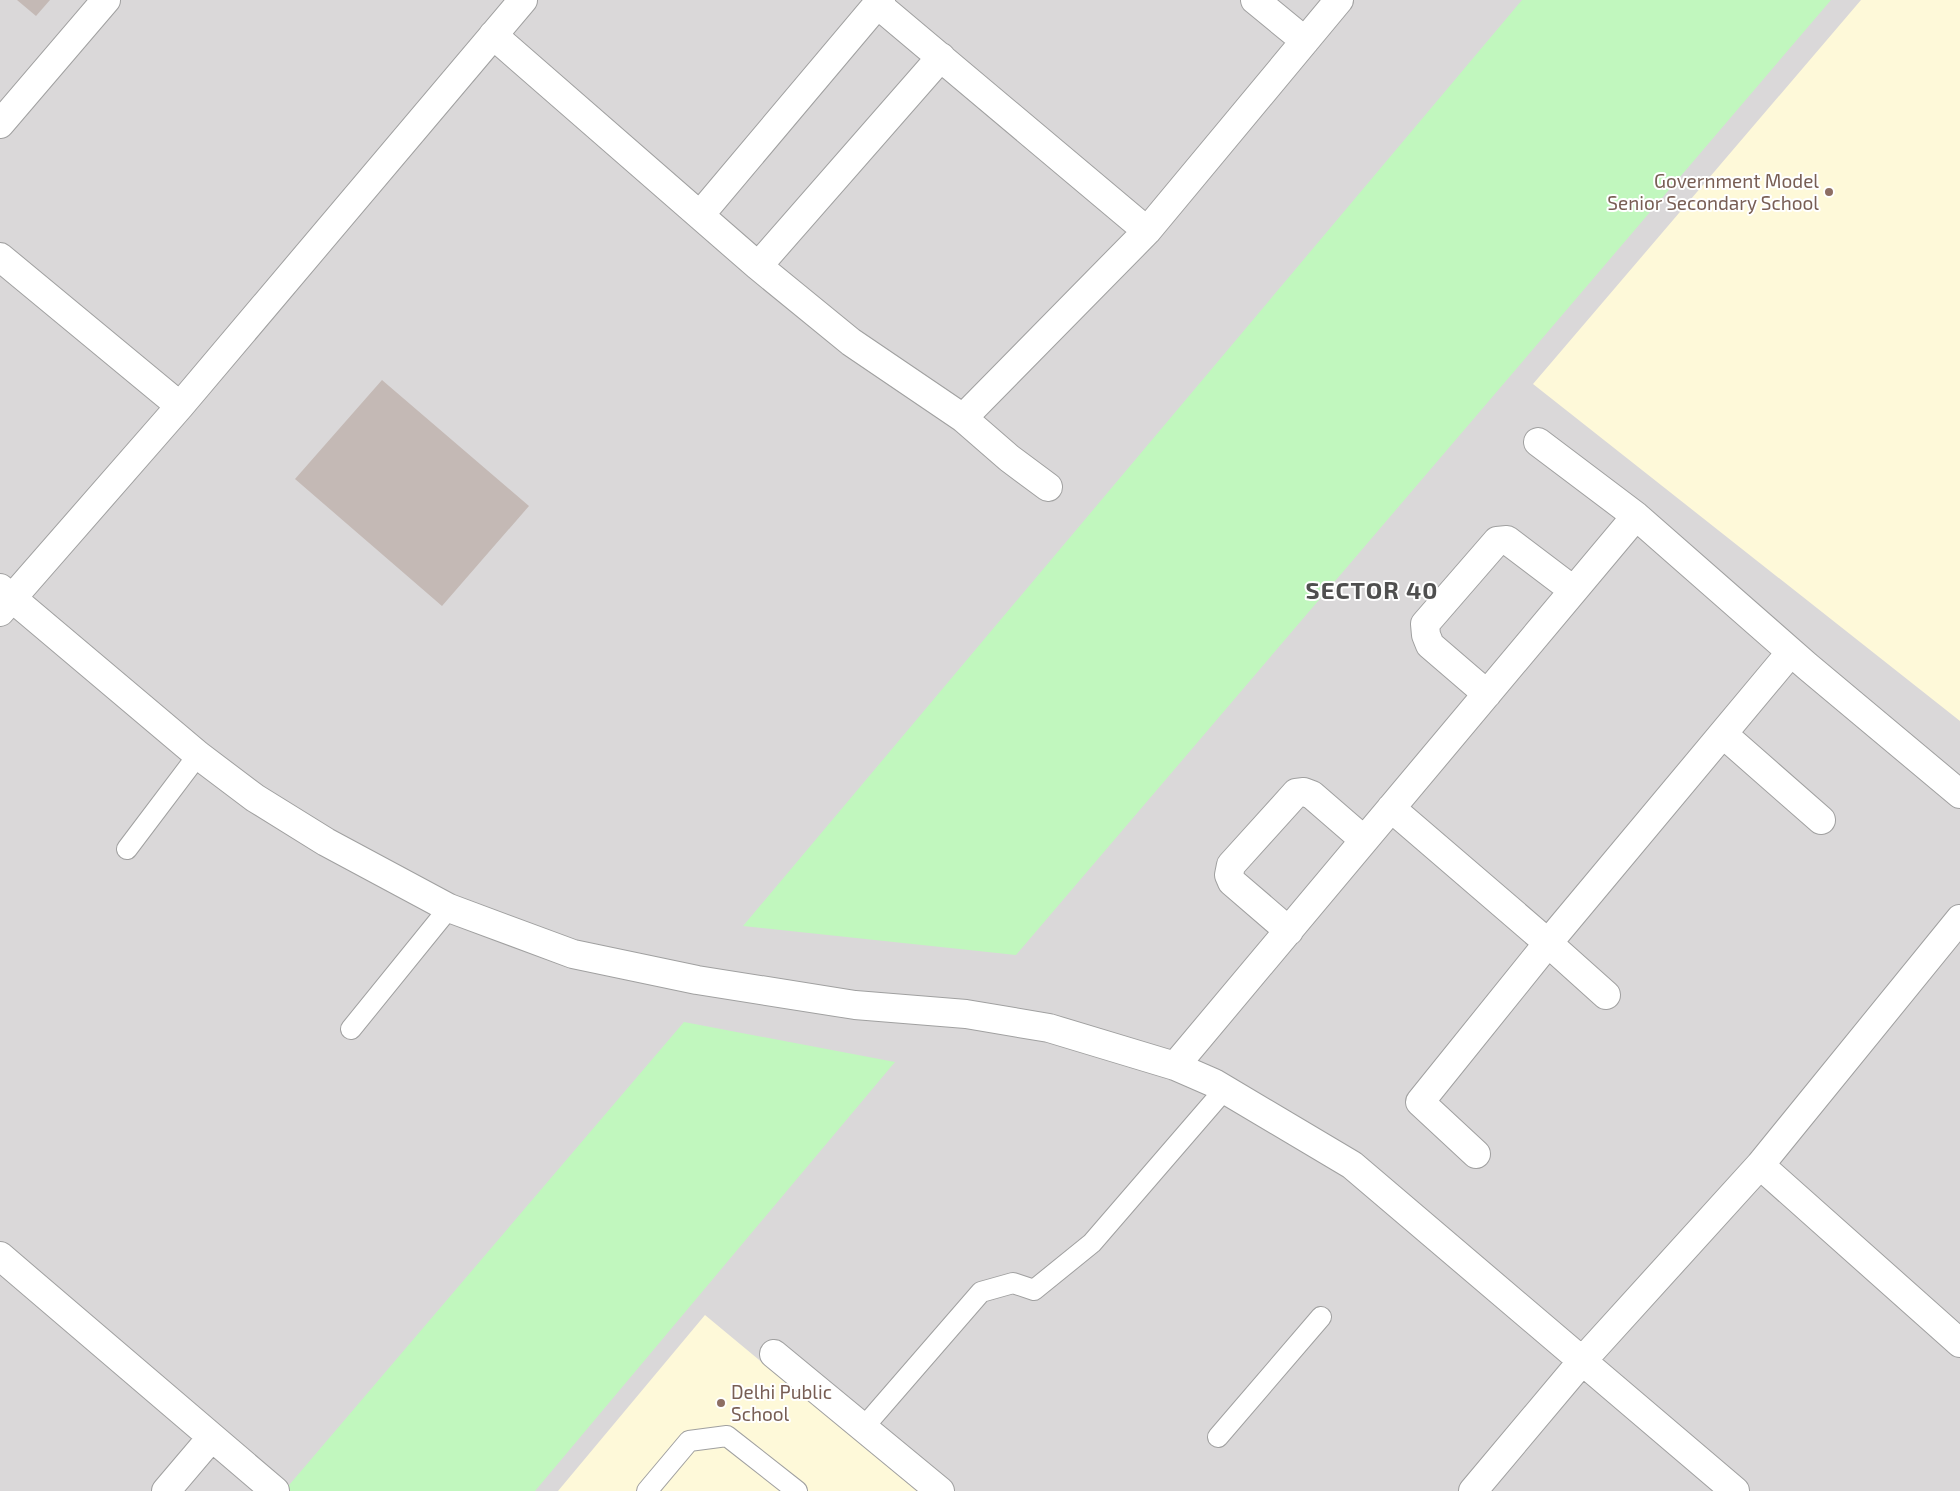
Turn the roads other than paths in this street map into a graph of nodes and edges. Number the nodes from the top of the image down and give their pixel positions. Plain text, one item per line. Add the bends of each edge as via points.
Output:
1 (106, 0) edge
2 (523, 0) edge
3 (1255, 0) edge
4 (1339, 0) edge
5 (879, 2) edge
6 (493, 35) junction
7 (1305, 41) junction
8 (941, 58) junction
9 (0, 124) edge
10 (700, 215) junction
11 (1147, 231) junction
12 (0, 257) edge
13 (758, 266) junction
14 (180, 406) junction
15 (963, 418) junction
16 (1538, 442) dead end
17 (1048, 487) dead end
18 (1636, 516) junction
19 (1574, 590) junction
20 (4, 599) edge
21 (1791, 652) junction
22 (1487, 694) junction
23 (1723, 734) junction
24 (198, 755) junction
25 (1960, 794) edge
26 (1391, 808) junction
27 (1821, 820) dead end
28 (1364, 840) junction
29 (127, 849) dead end
30 (449, 908) junction
31 (1960, 919) edge
32 (1289, 931) junction
33 (1548, 943) junction
34 (1606, 995) dead end
35 (351, 1029) dead end
36 (1175, 1066) junction
37 (1225, 1089) junction
38 (1476, 1154) dead end
39 (1760, 1165) junction
40 (0, 1256) edge
41 (1321, 1317) dead end
42 (1960, 1343) edge
43 (774, 1354) dead end
44 (1583, 1360) junction
45 (863, 1428) junction
46 (211, 1438) junction
47 (1218, 1438) dead end
48 (166, 1491) edge
49 (275, 1491) edge
50 (648, 1491) edge
51 (797, 1491) edge
52 (940, 1491) edge
53 (1473, 1491) edge
54 (1735, 1491) edge

1 - 9 street
2 - 6 street
3 - 7 street
4 - 7 street
5 - 8 street
5 - 10 street
6 - 10 street
6 - 14 street
7 - 11 street
8 - 11 street
8 - 13 street
10 - 13 street
11 - 15 street
12 - 14 street
13 - 15 street via 851,342
14 - 20 street
15 - 17 street
16 - 18 street
18 - 19 street
18 - 21 street
19 - 22 street
19 - 22 street via 1507,540 1497,540 1425,624 1430,645
20 - 24 street
21 - 23 street
21 - 25 street
22 - 26 street
23 - 27 street
23 - 33 street
24 - 29 lane
24 - 30 street via 254,798 318,837
26 - 28 street
26 - 33 street
28 - 32 street
28 - 32 street via 1312,795 1296,793 1232,865 1229,875 1232,882
30 - 35 lane
30 - 36 street via 573,954 697,980 855,1005 966,1014 1049,1028
31 - 39 street
32 - 36 street
33 - 34 street
33 - 38 street via 1420,1102
36 - 37 street
37 - 44 street via 1352,1165
37 - 45 lane via 1092,1243 1034,1290 1013,1284 981,1292
39 - 42 street
39 - 44 street
40 - 46 street
41 - 47 lane
43 - 45 street
44 - 53 street
44 - 54 street
45 - 52 street
46 - 48 street
46 - 49 street
50 - 51 lane via 689,1441 727,1436

